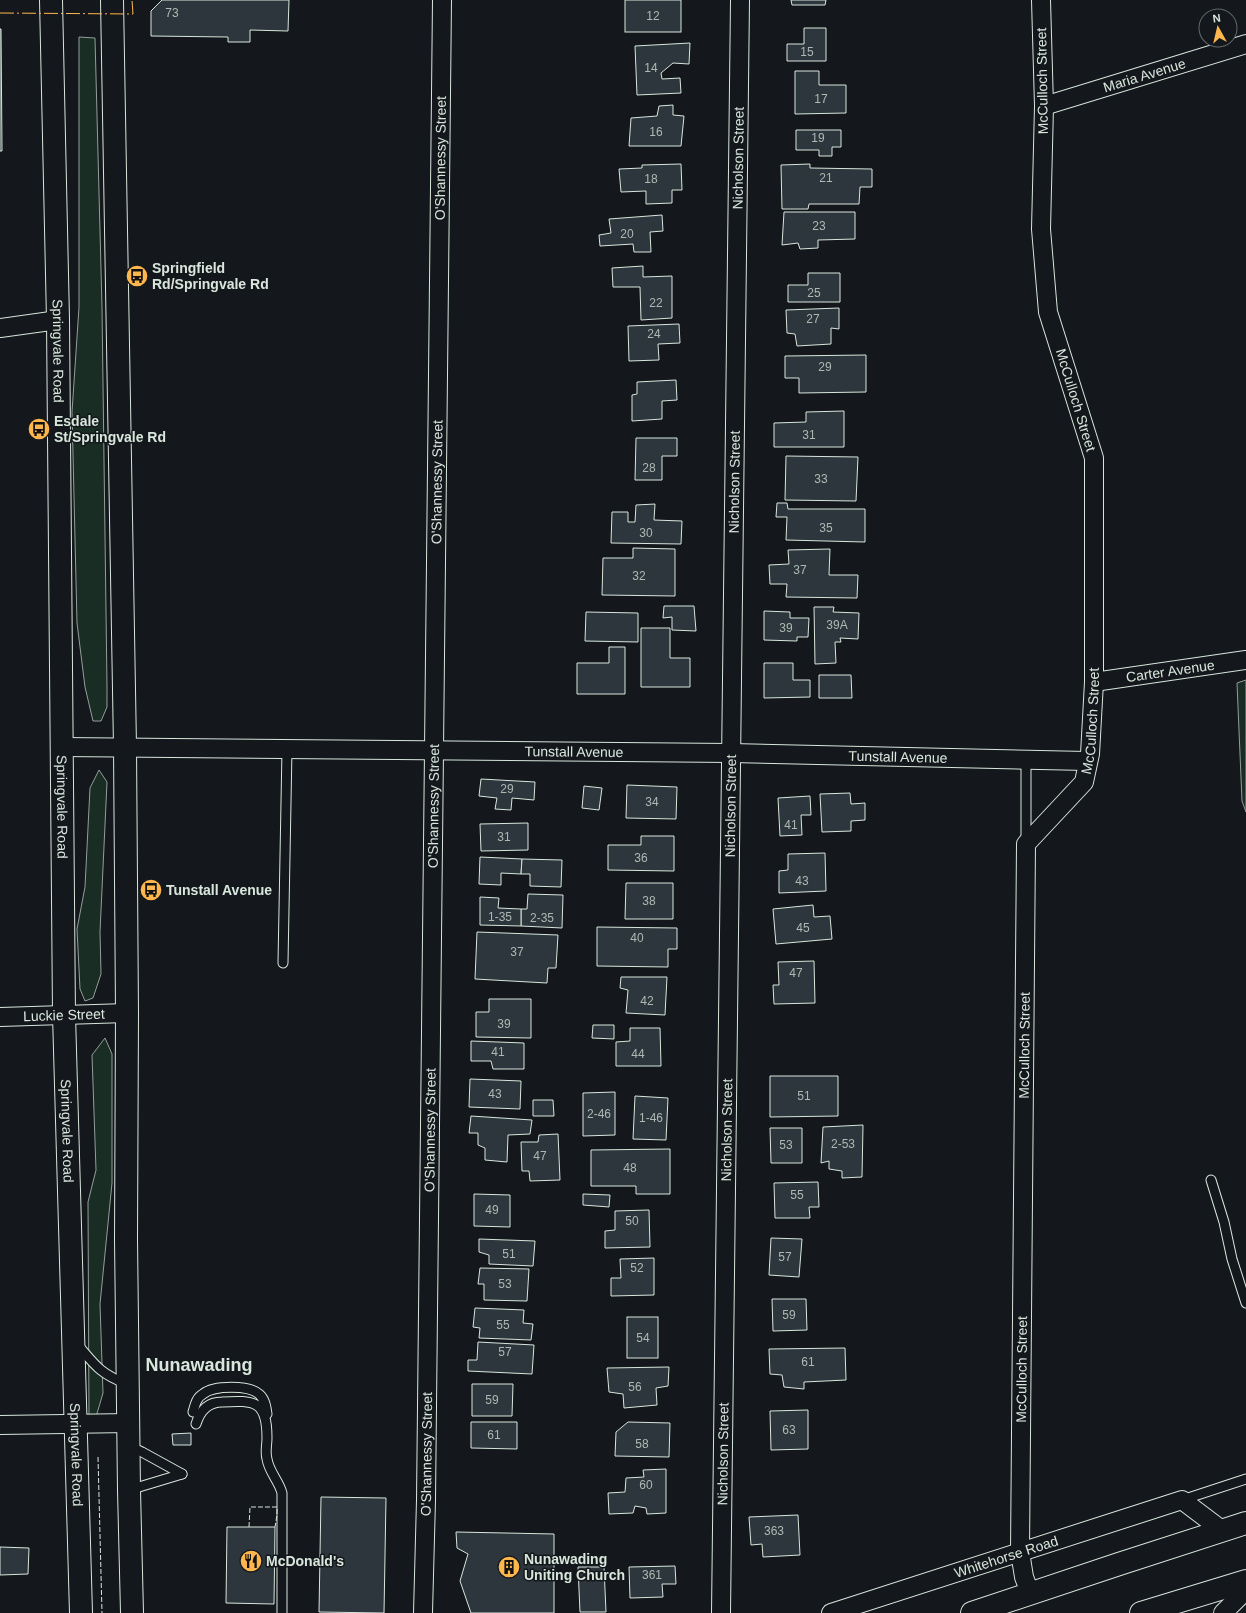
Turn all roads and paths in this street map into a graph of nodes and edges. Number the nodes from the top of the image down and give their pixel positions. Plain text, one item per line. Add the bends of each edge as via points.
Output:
1 (51, 0) edge
2 (112, 0) edge
3 (442, 0) edge
4 (740, 0) edge
5 (1041, 0) edge
6 (1246, 44) edge
7 (1044, 106) junction
8 (58, 320) junction
9 (0, 328) edge
10 (1246, 660) edge
11 (1094, 682) junction
12 (61, 747) junction
13 (125, 747) junction
14 (287, 749) junction
15 (434, 750) junction
16 (731, 753) junction
17 (1026, 761) junction
18 (1087, 761) junction
19 (1026, 844) junction
20 (283, 963) dead end
21 (128, 1013) junction
22 (64, 1016) junction
23 (0, 1017) edge
24 (1211, 1180) dead end
25 (1246, 1303) edge
26 (72, 1339) junction
27 (128, 1384) junction
28 (193, 1412) dead end
29 (129, 1423) junction
30 (196, 1424) dead end
31 (0, 1425) edge
32 (75, 1425) junction
33 (267, 1425) junction
34 (129, 1446) junction
35 (1246, 1480) edge
36 (129, 1490) junction
37 (1182, 1500) junction
38 (1246, 1523) edge
39 (1222, 1531) junction
40 (1020, 1552) junction
41 (1246, 1580) edge
42 (1246, 1590) edge
43 (1030, 1593) junction
44 (81, 1613) edge
45 (132, 1613) edge
46 (282, 1613) edge
47 (423, 1613) edge
48 (721, 1613) edge
49 (831, 1613) edge
50 (972, 1613) edge
51 (1142, 1613) edge
52 (1223, 1613) edge

1 - 8 highway, Springvale Road
2 - 13 highway
3 - 15 street, O'Shannessy Street
4 - 16 street, Nicholson Street
5 - 7 street, McCulloch Street
6 - 7 street, Maria Avenue
7 - 11 street, McCulloch Street via 1041,229 1048,312 1094,458
8 - 9 street
8 - 12 highway, Springvale Road
10 - 11 street, Carter Avenue
11 - 18 street, McCulloch Street via 1090,754
12 - 13 street, Tunstall Avenue
12 - 22 highway, Springvale Road
13 - 14 street, Tunstall Avenue
13 - 21 highway
14 - 15 street, Tunstall Avenue
14 - 20 lane
15 - 16 street, Tunstall Avenue
15 - 47 street, O'Shannessy Street
16 - 17 street, Tunstall Avenue
16 - 48 street, Nicholson Street
17 - 18 street, Tunstall Avenue
17 - 19 lane
18 - 19 street, McCulloch Street via 1084,782
19 - 40 street, McCulloch Street
21 - 22 street, Luckie Street
21 - 27 highway
22 - 23 street, Luckie Street
22 - 26 highway, Springvale Road
24 - 25 lane
26 - 27 lane via 97,1368
26 - 32 highway, Springvale Road
27 - 29 highway
28 - 33 lane via 197,1400 207,1391 219,1388 248,1388 260,1394 263,1399
29 - 32 street
29 - 34 highway
30 - 33 lane via 203,1409 217,1402 249,1402 259,1406 263,1411
31 - 32 street
32 - 44 highway, Springvale Road
33 - 46 lane via 267,1460 280,1486 282,1498
34 - 36 highway
34 - 36 lane via 182,1474
35 - 37 lane, Whitehorse Road
36 - 45 highway
37 - 39 street
37 - 40 street, Whitehorse Road
38 - 39 highway
39 - 43 highway
40 - 43 street, McCulloch Street
40 - 49 street, Whitehorse Road
41 - 51 highway
42 - 52 street
43 - 50 highway

